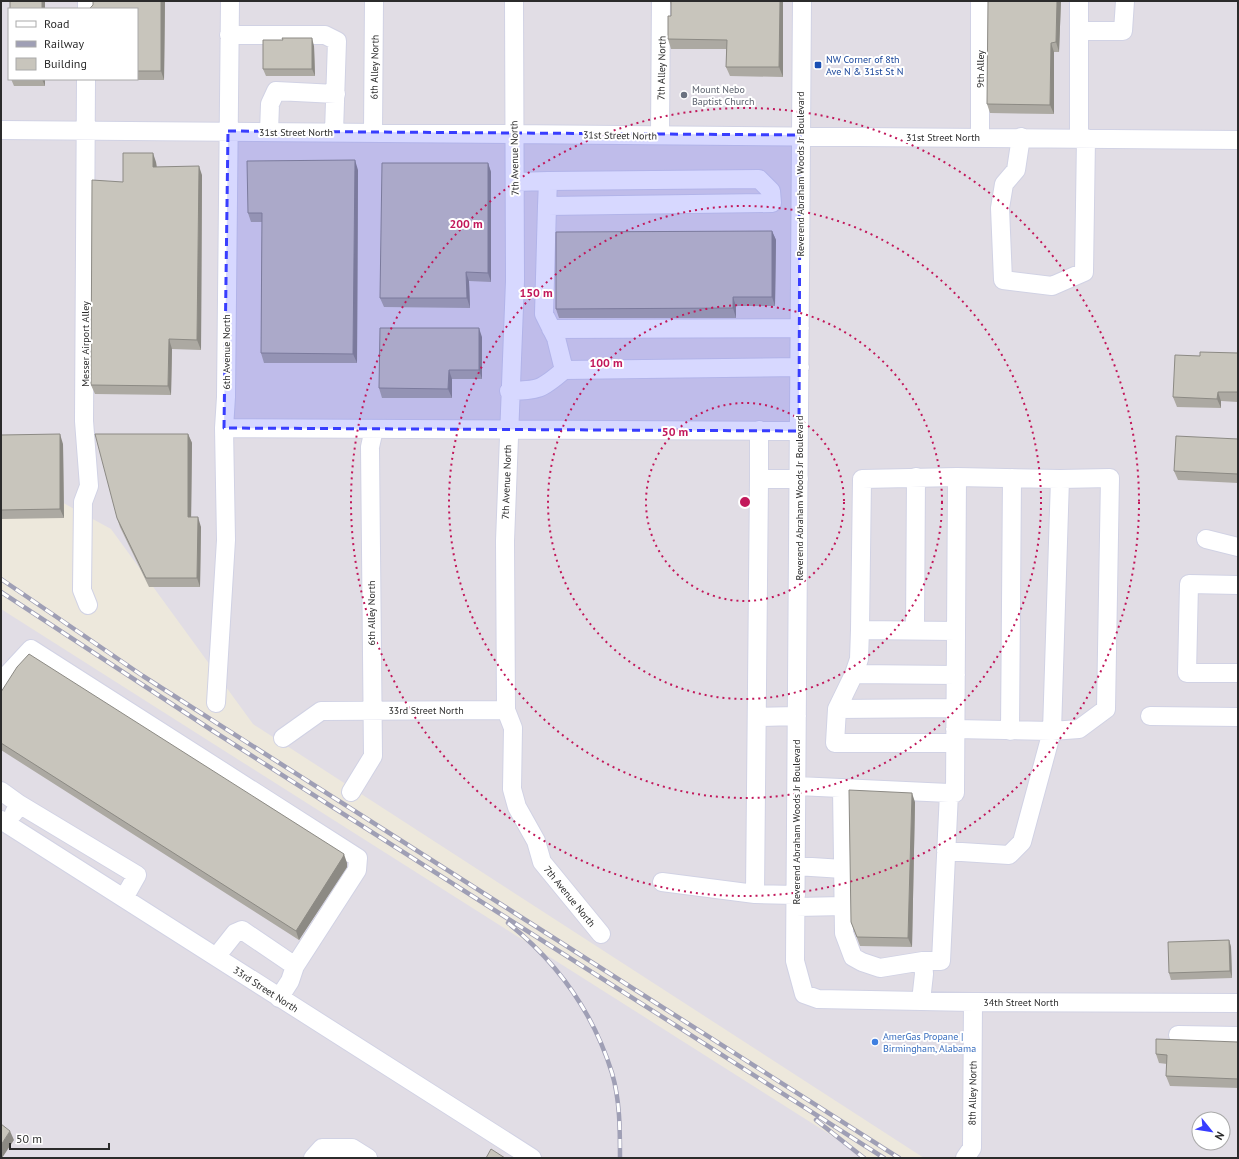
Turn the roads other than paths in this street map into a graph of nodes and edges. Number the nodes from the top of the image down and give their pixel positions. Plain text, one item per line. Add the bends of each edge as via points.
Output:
1 (230, 1) edge
2 (374, 1) edge
3 (514, 1) edge
4 (661, 1) edge
5 (802, 1) edge
6 (980, 1) edge
7 (1079, 1) edge
8 (1125, 1) edge
9 (1080, 31) junction
10 (229, 35) junction
11 (86, 80) edge
12 (336, 94) junction
13 (1, 130) edge
14 (86, 130) junction
15 (228, 131) junction
16 (269, 132) junction
17 (334, 132) junction
18 (373, 132) junction
19 (513, 133) junction
20 (660, 135) junction
21 (800, 136) junction
22 (980, 137) junction
23 (1021, 137) junction
24 (1083, 138) junction
25 (1238, 140) edge
26 (548, 181) junction
27 (514, 182) junction
28 (800, 202) junction
29 (772, 203) junction
30 (547, 206) junction
31 (800, 328) junction
32 (551, 329) junction
33 (800, 367) junction
34 (564, 370) junction
35 (509, 391) junction
36 (224, 428) junction
37 (374, 429) junction
38 (508, 429) junction
39 (759, 430) junction
40 (799, 431) junction
41 (916, 477) junction
42 (956, 477) junction
43 (1012, 478) junction
44 (759, 479) junction
45 (799, 479) junction
46 (1060, 479) junction
47 (1206, 539) dead end
48 (1238, 547) edge
49 (1238, 584) edge
50 (88, 605) dead end
51 (860, 630) junction
52 (915, 630) junction
53 (956, 631) junction
54 (1238, 673) edge
55 (854, 674) junction
56 (956, 675) junction
57 (1, 684) edge
58 (216, 703) dead end
59 (955, 708) junction
60 (837, 709) junction
61 (372, 710) junction
62 (506, 710) junction
63 (797, 716) junction
64 (1150, 716) dead end
65 (757, 717) junction
66 (1238, 717) edge
67 (1010, 731) junction
68 (1052, 732) junction
69 (955, 736) junction
70 (283, 738) dead end
71 (797, 786) junction
72 (842, 788) junction
73 (1, 791) edge
74 (351, 792) dead end
75 (949, 793) junction
76 (19, 804) junction
77 (4, 822) edge
78 (69, 834) junction
79 (946, 851) junction
80 (56, 854) junction
81 (796, 866) junction
82 (843, 869) junction
83 (662, 882) dead end
84 (755, 894) junction
85 (124, 898) junction
86 (796, 901) junction
87 (844, 906) junction
88 (601, 934) dead end
89 (216, 957) junction
90 (923, 961) junction
91 (295, 966) junction
92 (804, 994) joint
93 (279, 998) junction
94 (921, 1001) junction
95 (973, 1002) junction
96 (1238, 1003) edge
97 (1178, 1035) dead end
98 (1238, 1036) edge
99 (313, 1158) edge
100 (368, 1158) edge
101 (532, 1158) edge
102 (965, 1158) edge

1 - 10 street, 6th Avenue North
2 - 18 street, 6th Alley North
3 - 19 street, 7th Avenue North
4 - 20 street, 7th Alley North
5 - 21 street, Reverend Abraham Woods Jr Boulevard
6 - 22 street, 9th Alley
7 - 9 street
8 - 9 street via 1123,31
9 - 24 street
10 - 12 street via 325,36 338,41
10 - 15 street, 6th Avenue North
11 - 14 street, Messer Airport Alley
12 - 16 street via 276,91 270,104
12 - 17 street
13 - 14 street, 31st Street North
14 - 15 street, 31st Street North
14 - 50 street, Messer Airport Alley via 84,421 89,486 83,502 82,590
15 - 16 street, 31st Street North
15 - 36 street, 6th Avenue North
16 - 17 street, 31st Street North
17 - 18 street, 31st Street North
18 - 19 street, 31st Street North
19 - 20 street, 31st Street North
19 - 27 street, 7th Avenue North
20 - 21 street, 31st Street North
21 - 22 street, 31st Street North
21 - 28 street, Reverend Abraham Woods Jr Boulevard
22 - 23 street, 31st Street North
23 - 24 street, 31st Street North
23 - 24 street via 1016,170 1004,184 1000,208 1002,280 1052,286 1084,272
24 - 25 street, 31st Street North
26 - 27 street
26 - 29 street via 759,179 771,191
26 - 30 street
27 - 35 street, 7th Avenue North via 515,281
28 - 29 street
28 - 31 street, Reverend Abraham Woods Jr Boulevard
29 - 30 street
30 - 32 street via 544,314
31 - 32 street
31 - 33 street, Reverend Abraham Woods Jr Boulevard
32 - 34 street via 556,338
33 - 34 street
33 - 40 street, Reverend Abraham Woods Jr Boulevard
34 - 35 street via 537,390
35 - 38 street, 7th Avenue North
36 - 37 street
36 - 58 street, 6th Avenue North via 226,540
37 - 38 street
37 - 61 street, 6th Alley North via 370,447
38 - 39 street
38 - 62 street, 7th Avenue North via 505,542
39 - 40 street
39 - 44 street
40 - 45 street, Reverend Abraham Woods Jr Boulevard
41 - 42 street
41 - 51 street via 862,479
41 - 52 street
42 - 43 street
42 - 53 street
43 - 46 street
43 - 67 street
44 - 45 street
44 - 65 street
45 - 63 street, Reverend Abraham Woods Jr Boulevard
46 - 68 street
46 - 68 street via 1110,478 1106,709 1079,729
47 - 48 street
49 - 54 street via 1189,584 1187,673
51 - 52 street
51 - 55 street via 859,659
52 - 53 street
53 - 56 street
55 - 56 street
55 - 60 street
56 - 59 street
57 - 91 street via 31,649 358,858 357,870
59 - 60 street
59 - 69 street
60 - 69 street via 835,743
61 - 62 street, 33rd Street North
61 - 70 street, 33rd Street North via 321,710
61 - 74 street, 6th Alley North via 373,756
62 - 88 street, 7th Avenue North via 513,728 512,789 517,807 536,841 542,862
63 - 65 street
63 - 71 street, Reverend Abraham Woods Jr Boulevard
64 - 66 street
65 - 84 street
67 - 68 street
67 - 69 street
68 - 79 street via 1022,842 1009,855
69 - 75 street via 955,793
71 - 72 street
71 - 81 street, Reverend Abraham Woods Jr Boulevard
72 - 75 street
72 - 82 street
73 - 76 street
75 - 79 street
76 - 77 street
76 - 78 street
77 - 80 street, 33rd Street North
78 - 80 street
78 - 85 street via 138,875
79 - 90 street via 941,961
80 - 85 street, 33rd Street North
81 - 82 street
81 - 86 street, Reverend Abraham Woods Jr Boulevard
82 - 87 street
83 - 84 street
84 - 86 street
85 - 89 street, 33rd Street North
86 - 87 street
86 - 92 street, Reverend Abraham Woods Jr Boulevard via 796,961
87 - 90 street via 844,933 853,957 880,968
89 - 91 street via 235,933 242,930
89 - 93 street, 33rd Street North
90 - 94 street
91 - 93 street via 290,981
92 - 94 street, 34th Street North via 818,999
93 - 101 street, 33rd Street North
94 - 95 street, 34th Street North
95 - 96 street, 34th Street North
95 - 102 street, 8th Alley North via 972,1148
97 - 98 street
99 - 100 street via 322,1148 352,1148

